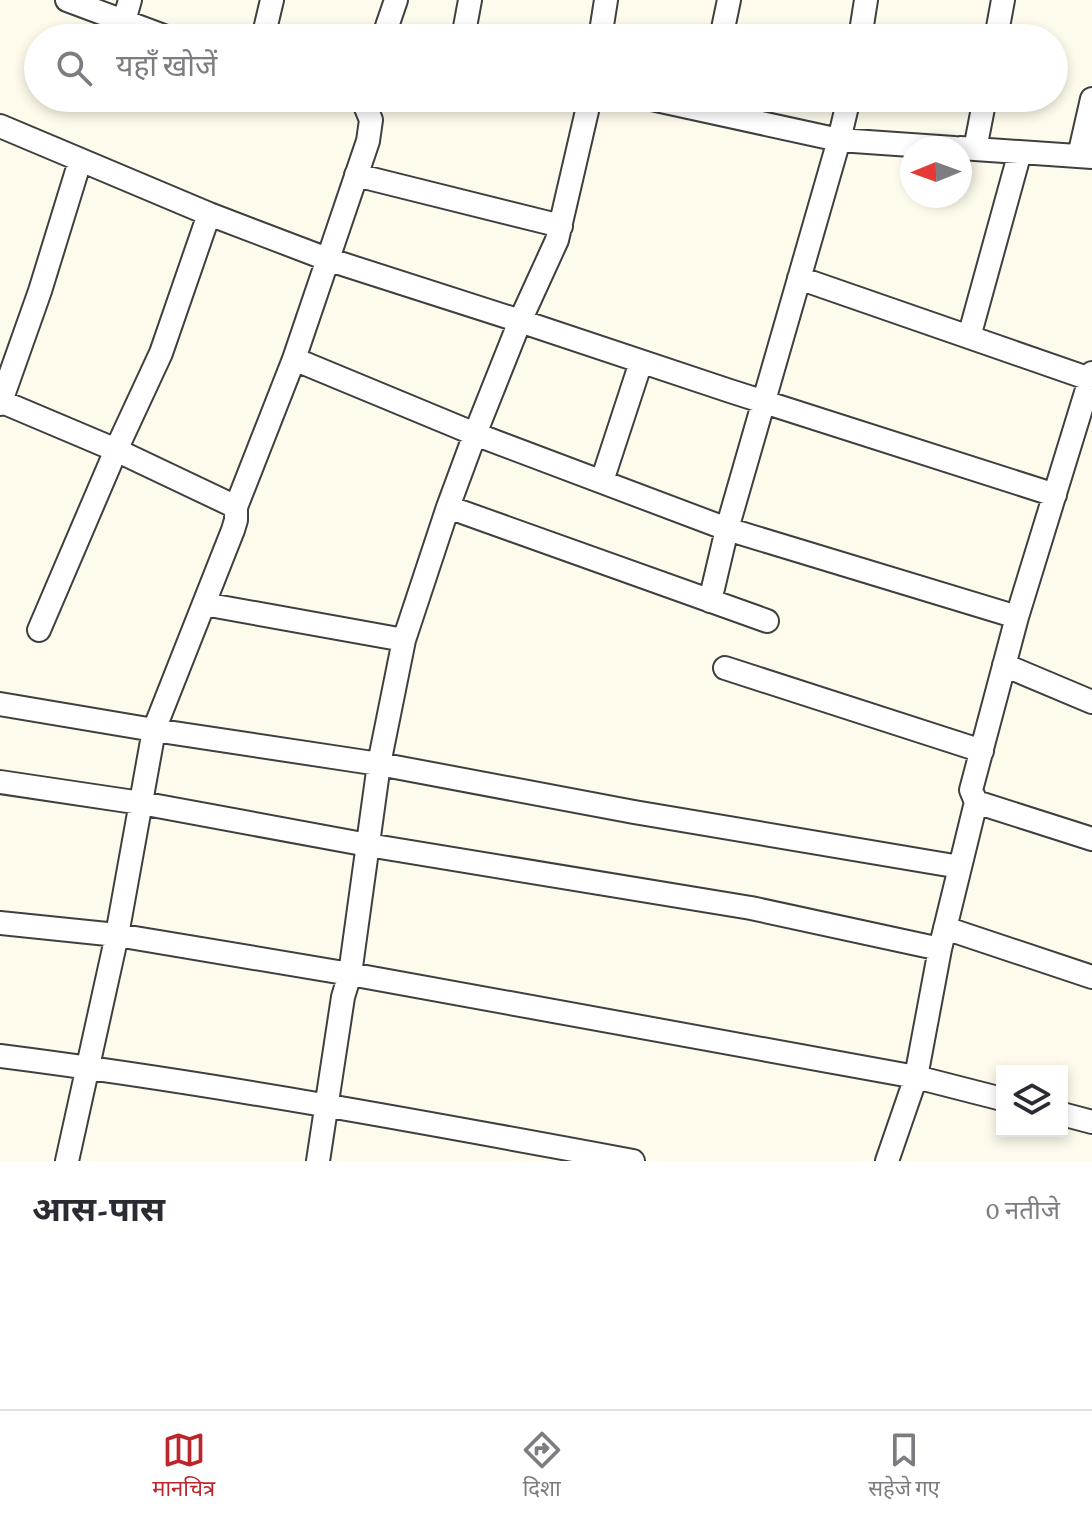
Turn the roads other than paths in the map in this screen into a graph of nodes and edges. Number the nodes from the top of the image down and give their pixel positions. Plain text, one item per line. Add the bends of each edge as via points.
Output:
1 (67, 0) edge
2 (272, 0) edge
3 (396, 0) edge
4 (470, 0) edge
5 (606, 0) edge
6 (729, 0) edge
7 (866, 0) edge
8 (1003, 0) edge
9 (127, 10) edge
10 (148, 24) edge
11 (266, 24) edge
12 (388, 24) edge
13 (466, 24) edge
14 (602, 24) edge
15 (724, 24) edge
16 (862, 24) edge
17 (999, 24) edge
18 (1092, 99) edge
19 (367, 112) edge
20 (587, 112) edge
21 (733, 112) edge
22 (846, 112) edge
23 (979, 112) edge
24 (0, 126) edge
25 (969, 136) edge
26 (839, 140) junction
27 (900, 144) edge
28 (972, 149) edge
29 (1020, 152) junction
30 (1085, 157) edge
31 (80, 161) junction
32 (356, 175) junction
33 (209, 214) junction
34 (561, 226) junction
35 (327, 259) junction
36 (799, 278) junction
37 (520, 321) junction
38 (969, 337) junction
39 (294, 359) junction
40 (641, 362) junction
41 (1091, 376) edge
42 (0, 402) edge
43 (764, 403) junction
44 (1084, 426) edge
45 (475, 434) junction
46 (116, 450) junction
47 (602, 481) junction
48 (1055, 495) junction
49 (236, 507) junction
50 (448, 507) junction
51 (727, 529) junction
52 (710, 601) junction
53 (204, 604) junction
54 (1017, 617) junction
55 (767, 621) dead end
56 (39, 630) dead end
57 (404, 640) junction
58 (1004, 665) junction
59 (725, 668) dead end
60 (1092, 702) edge
61 (0, 704) edge
62 (154, 730) junction
63 (982, 751) junction
64 (379, 764) junction
65 (0, 782) edge
66 (976, 802) junction
67 (141, 803) junction
68 (1092, 839) edge
69 (368, 845) junction
70 (960, 867) junction
71 (0, 923) edge
72 (117, 935) junction
73 (943, 938) junction
74 (350, 974) junction
75 (1092, 977) edge
76 (0, 1056) edge
77 (90, 1067) junction
78 (916, 1077) junction
79 (996, 1097) edge
80 (326, 1106) junction
81 (1068, 1116) edge
82 (1092, 1122) edge
83 (67, 1161) edge
84 (318, 1161) edge
85 (633, 1161) edge
86 (887, 1161) edge

1 - 9 street
2 - 11 street
3 - 12 street
4 - 13 street
5 - 14 street
6 - 15 street
7 - 16 street
8 - 17 street
9 - 10 street
18 - 30 street
19 - 32 street via 371,131
20 - 34 street
21 - 26 street
22 - 26 street
23 - 25 street
24 - 31 street
26 - 27 street
26 - 36 street
28 - 29 street
29 - 30 street
29 - 38 street
31 - 33 street
31 - 42 street
32 - 34 street
32 - 35 street
33 - 35 street
33 - 46 street via 161,353
34 - 37 street
35 - 37 street
35 - 39 street
36 - 38 street
36 - 43 street
37 - 40 street
37 - 45 street
38 - 41 street
39 - 45 street
39 - 49 street
40 - 43 street
40 - 47 street
41 - 44 street
42 - 46 street
43 - 48 street
43 - 51 street
44 - 48 street
45 - 47 street
45 - 50 street
46 - 49 street
46 - 56 street
47 - 51 street
48 - 54 street
49 - 53 street via 233,530
50 - 52 street
50 - 57 street
51 - 52 street
51 - 54 street
52 - 55 street
53 - 57 street
53 - 62 street
54 - 58 street
57 - 64 street
58 - 60 street
58 - 63 street
59 - 63 street
61 - 62 street
62 - 64 street
62 - 67 street
63 - 66 street via 971,790
64 - 69 street
64 - 70 street
65 - 67 street
66 - 68 street
66 - 70 street
67 - 69 street
67 - 72 street
69 - 73 street
69 - 74 street
70 - 73 street
71 - 72 street
72 - 74 street
72 - 77 street
73 - 75 street
73 - 78 street
74 - 78 street
74 - 80 street
76 - 77 street
77 - 80 street
77 - 83 street
78 - 79 street
78 - 86 street
80 - 84 street
80 - 85 street
81 - 82 street

